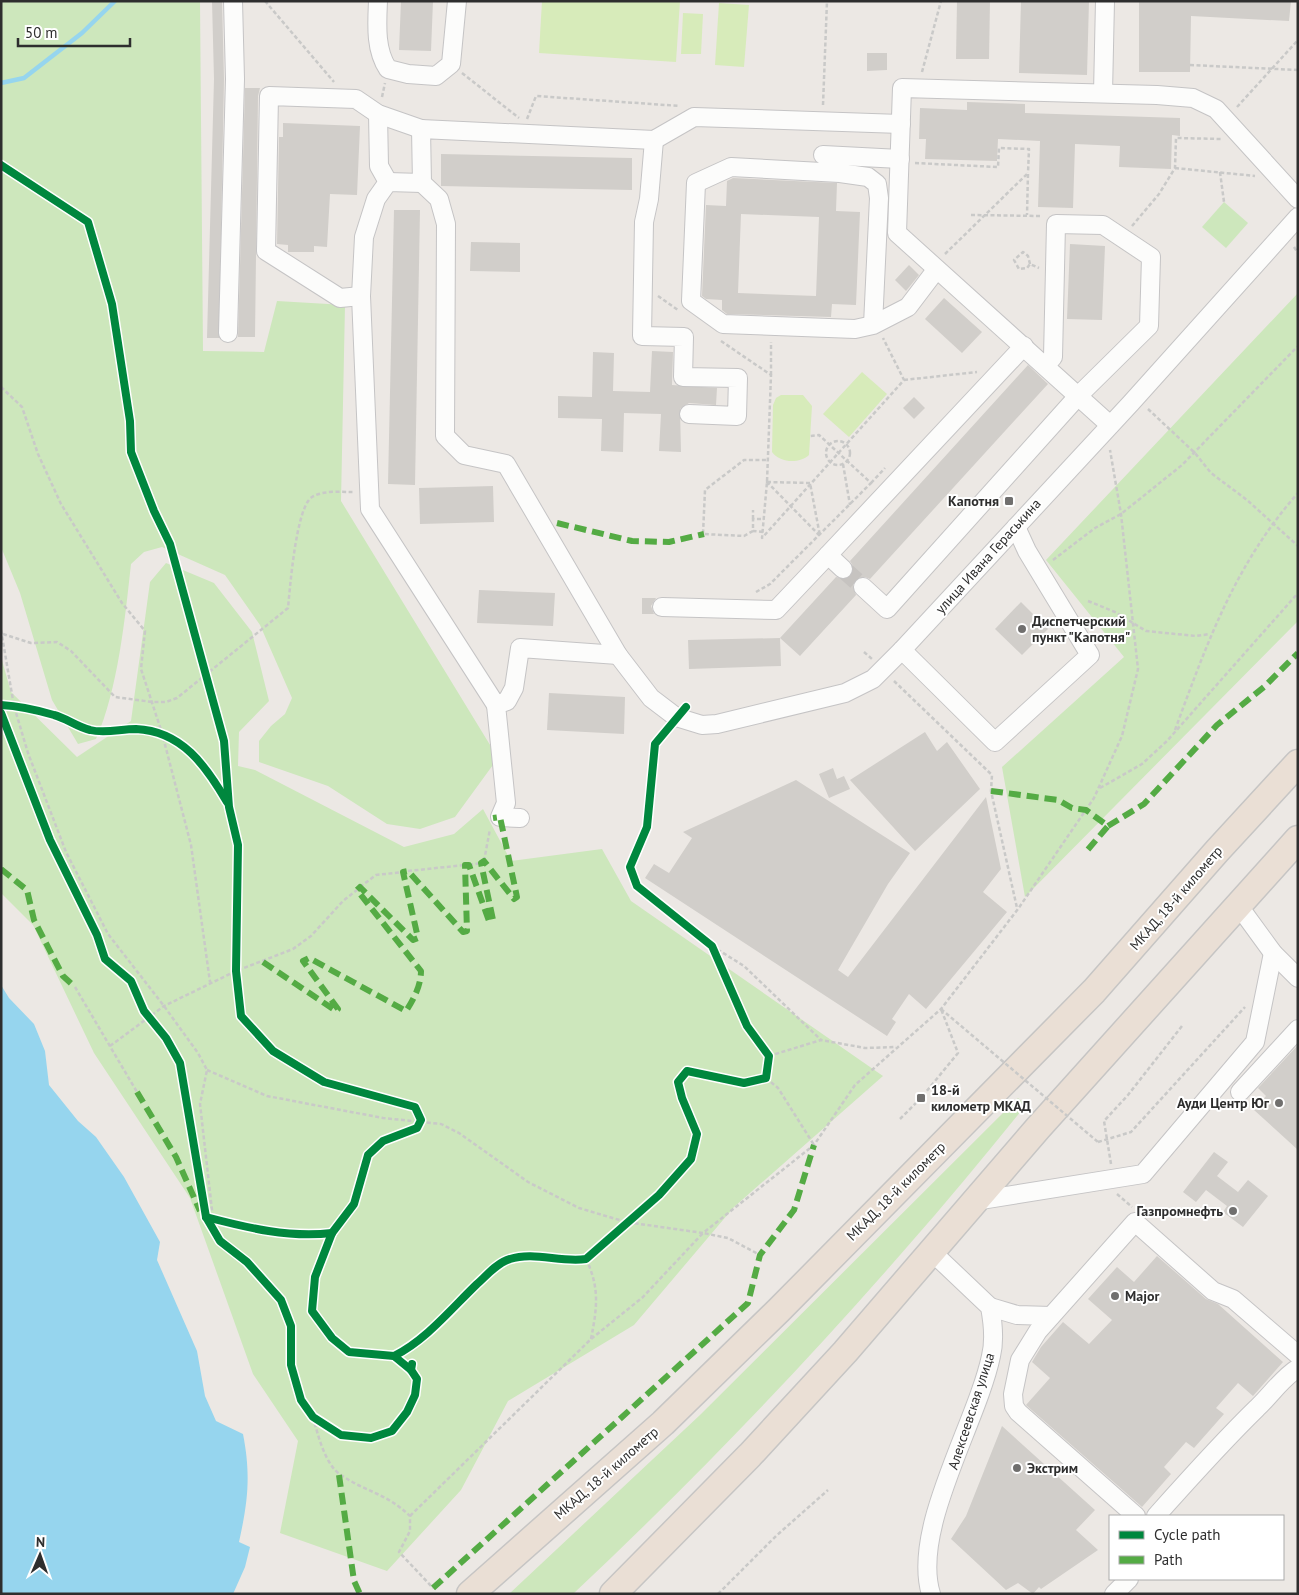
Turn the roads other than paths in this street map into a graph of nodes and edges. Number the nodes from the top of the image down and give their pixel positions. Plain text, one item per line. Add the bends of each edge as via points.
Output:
1 (233, 1) edge
2 (378, 1) edge
3 (457, 1) edge
4 (1105, 1) edge
5 (1103, 93) junction
6 (378, 114) junction
7 (901, 124) junction
8 (421, 129) junction
9 (654, 140) junction
10 (823, 156) dead end
11 (905, 163) junction
12 (388, 182) junction
13 (422, 183) junction
14 (1298, 199) edge
15 (1298, 217) edge
16 (937, 267) road end
17 (361, 296) junction
18 (873, 325) junction
19 (228, 333) dead end
20 (1024, 346) junction
21 (1046, 365) junction
22 (1079, 395) junction
23 (689, 414) dead end
24 (1110, 425) junction
25 (1016, 527) junction
26 (828, 555) junction
27 (843, 569) tunnel mouth
28 (863, 587) tunnel mouth
29 (662, 607) dead end
30 (902, 650) junction
31 (618, 655) junction
32 (496, 705) junction
33 (1298, 764) edge
34 (520, 818) dead end
35 (1298, 839) edge
36 (1238, 905) junction
37 (1273, 953) junction
38 (1298, 978) edge
39 (1298, 1029) edge
40 (1240, 1092) dead end
41 (976, 1201) junction
42 (931, 1251) junction
43 (990, 1307) junction
44 (1051, 1316) junction
45 (1298, 1356) edge
46 (1298, 1368) edge
47 (1135, 1515) edge
48 (1157, 1515) edge
49 (1129, 1580) edge
50 (470, 1594) edge
51 (614, 1594) edge
52 (931, 1594) edge
53 (1114, 1594) edge

1 - 19 street via 235,78
2 - 3 street via 381,59 388,69 436,76 451,64
4 - 5 street
5 - 7 street via 902,88
5 - 14 street via 1193,98 1216,109
6 - 8 street
6 - 12 street via 379,166
6 - 17 street via 356,100 269,96 266,251 340,298
7 - 9 street via 694,117
7 - 11 street
8 - 9 street
8 - 13 street
9 - 23 street via 644,222 642,336 684,337 683,377 738,378 737,416
10 - 11 street
11 - 20 street via 898,233
12 - 13 street
12 - 17 street via 376,199 364,237
13 - 31 street, улица Ивана Гераськина via 439,199 446,224 445,436 464,455 506,464
15 - 24 street, улица Ивана Гераськина
16 - 18 street via 908,307
17 - 32 street via 370,509
18 - 18 street via 855,329 723,324 691,301 696,183 731,167 840,173 868,177 877,184
20 - 21 street
20 - 26 street
21 - 22 street
21 - 22 street via 1053,357 1056,224 1103,225 1151,257 1148,326
22 - 24 street
22 - 28 street via 887,609
24 - 25 street, улица Ивана Гераськина
25 - 30 street, улица Ивана Гераськина
25 - 30 street via 1026,551 1090,655 995,742
26 - 27 street
26 - 29 street via 776,610
30 - 31 street, улица Ивана Гераськина via 883,670 860,687 845,693 732,722 702,724 689,722 663,709
31 - 32 street via 520,648 514,688 507,702
32 - 34 street via 506,803 500,817
33 - 50 highway, МКАД, 18-й километр via 1094,991 779,1310 663,1423
35 - 36 highway
36 - 37 street
36 - 41 highway
37 - 38 street
37 - 41 street via 1255,1042 1142,1174
39 - 40 street
41 - 42 highway
42 - 43 street
42 - 51 highway via 750,1455
43 - 44 street via 1017,1315
43 - 52 street, Алексеевская улица via 991,1356 929,1540 927,1574
44 - 45 street via 1134,1222 1213,1291 1233,1299
44 - 47 street via 1017,1367 1014,1406
46 - 48 street via 1286,1375 1258,1408 1234,1429
49 - 53 street

